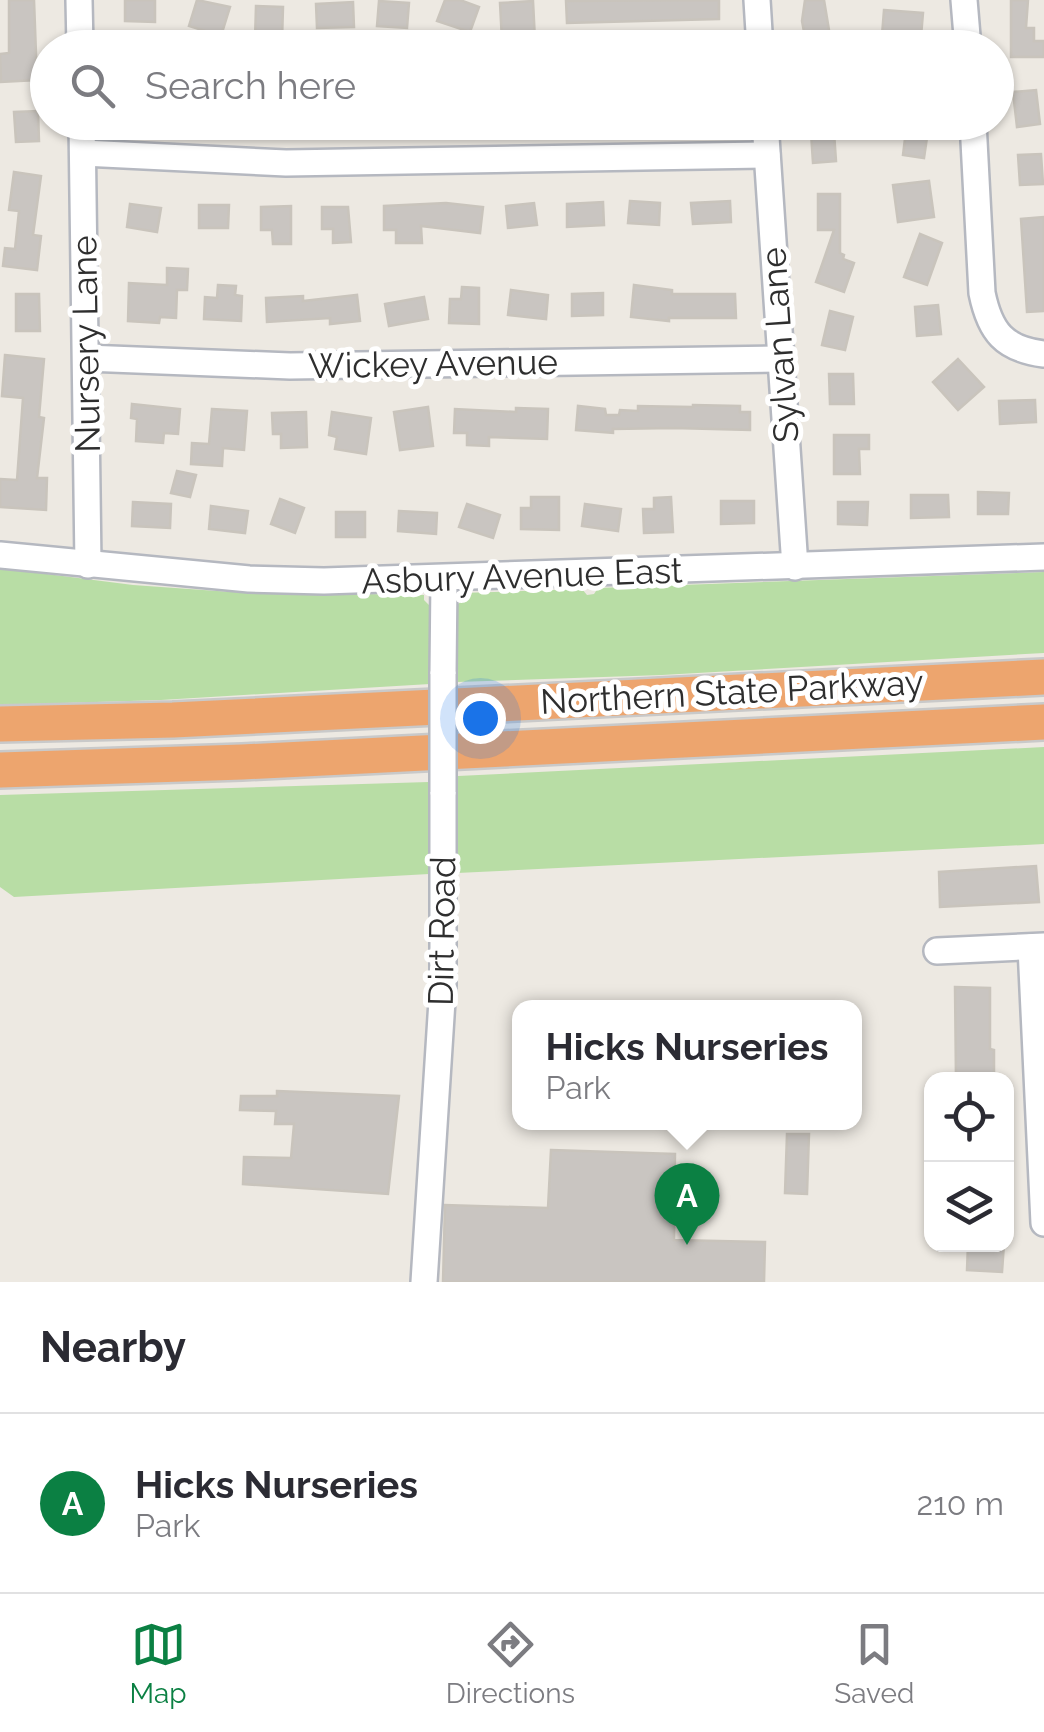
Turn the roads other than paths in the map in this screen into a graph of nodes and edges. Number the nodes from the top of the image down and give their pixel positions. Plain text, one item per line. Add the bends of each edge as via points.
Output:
1 (79, 0) edge
2 (757, 0) edge
3 (964, 0) edge
4 (80, 30) edge
5 (759, 30) edge
6 (966, 30) edge
7 (82, 140) edge
8 (767, 140) edge
9 (974, 140) edge
10 (82, 153) junction
11 (768, 155) junction
12 (1044, 354) edge
13 (86, 358) junction
14 (781, 359) junction
15 (0, 555) edge
16 (1044, 557) edge
17 (88, 565) junction
18 (795, 566) junction
19 (444, 580) junction
20 (1044, 676) edge
21 (1044, 722) edge
22 (0, 724) edge
23 (0, 770) edge
24 (1038, 946) edge
25 (936, 952) dead end
26 (1044, 1223) edge
27 (424, 1282) edge

1 - 4 street
2 - 5 street
3 - 6 street
7 - 10 street, Nursery Lane
8 - 11 street, Sylvan Lane
9 - 12 street via 986,314 1011,346
10 - 11 street via 286,163
10 - 13 street, Nursery Lane
11 - 14 street, Sylvan Lane
13 - 14 street, Wickey Avenue via 290,366
13 - 17 street, Nursery Lane
14 - 18 street, Sylvan Lane
15 - 17 street, Asbury Avenue East
16 - 18 street, Asbury Avenue East
17 - 19 street, Asbury Avenue East via 248,580
18 - 19 street, Asbury Avenue East
19 - 27 street, Dirt Road, bridge via 444,985
20 - 22 highway, Northern State Parkway
21 - 23 highway, Northern State Parkway
24 - 25 street
24 - 26 street

